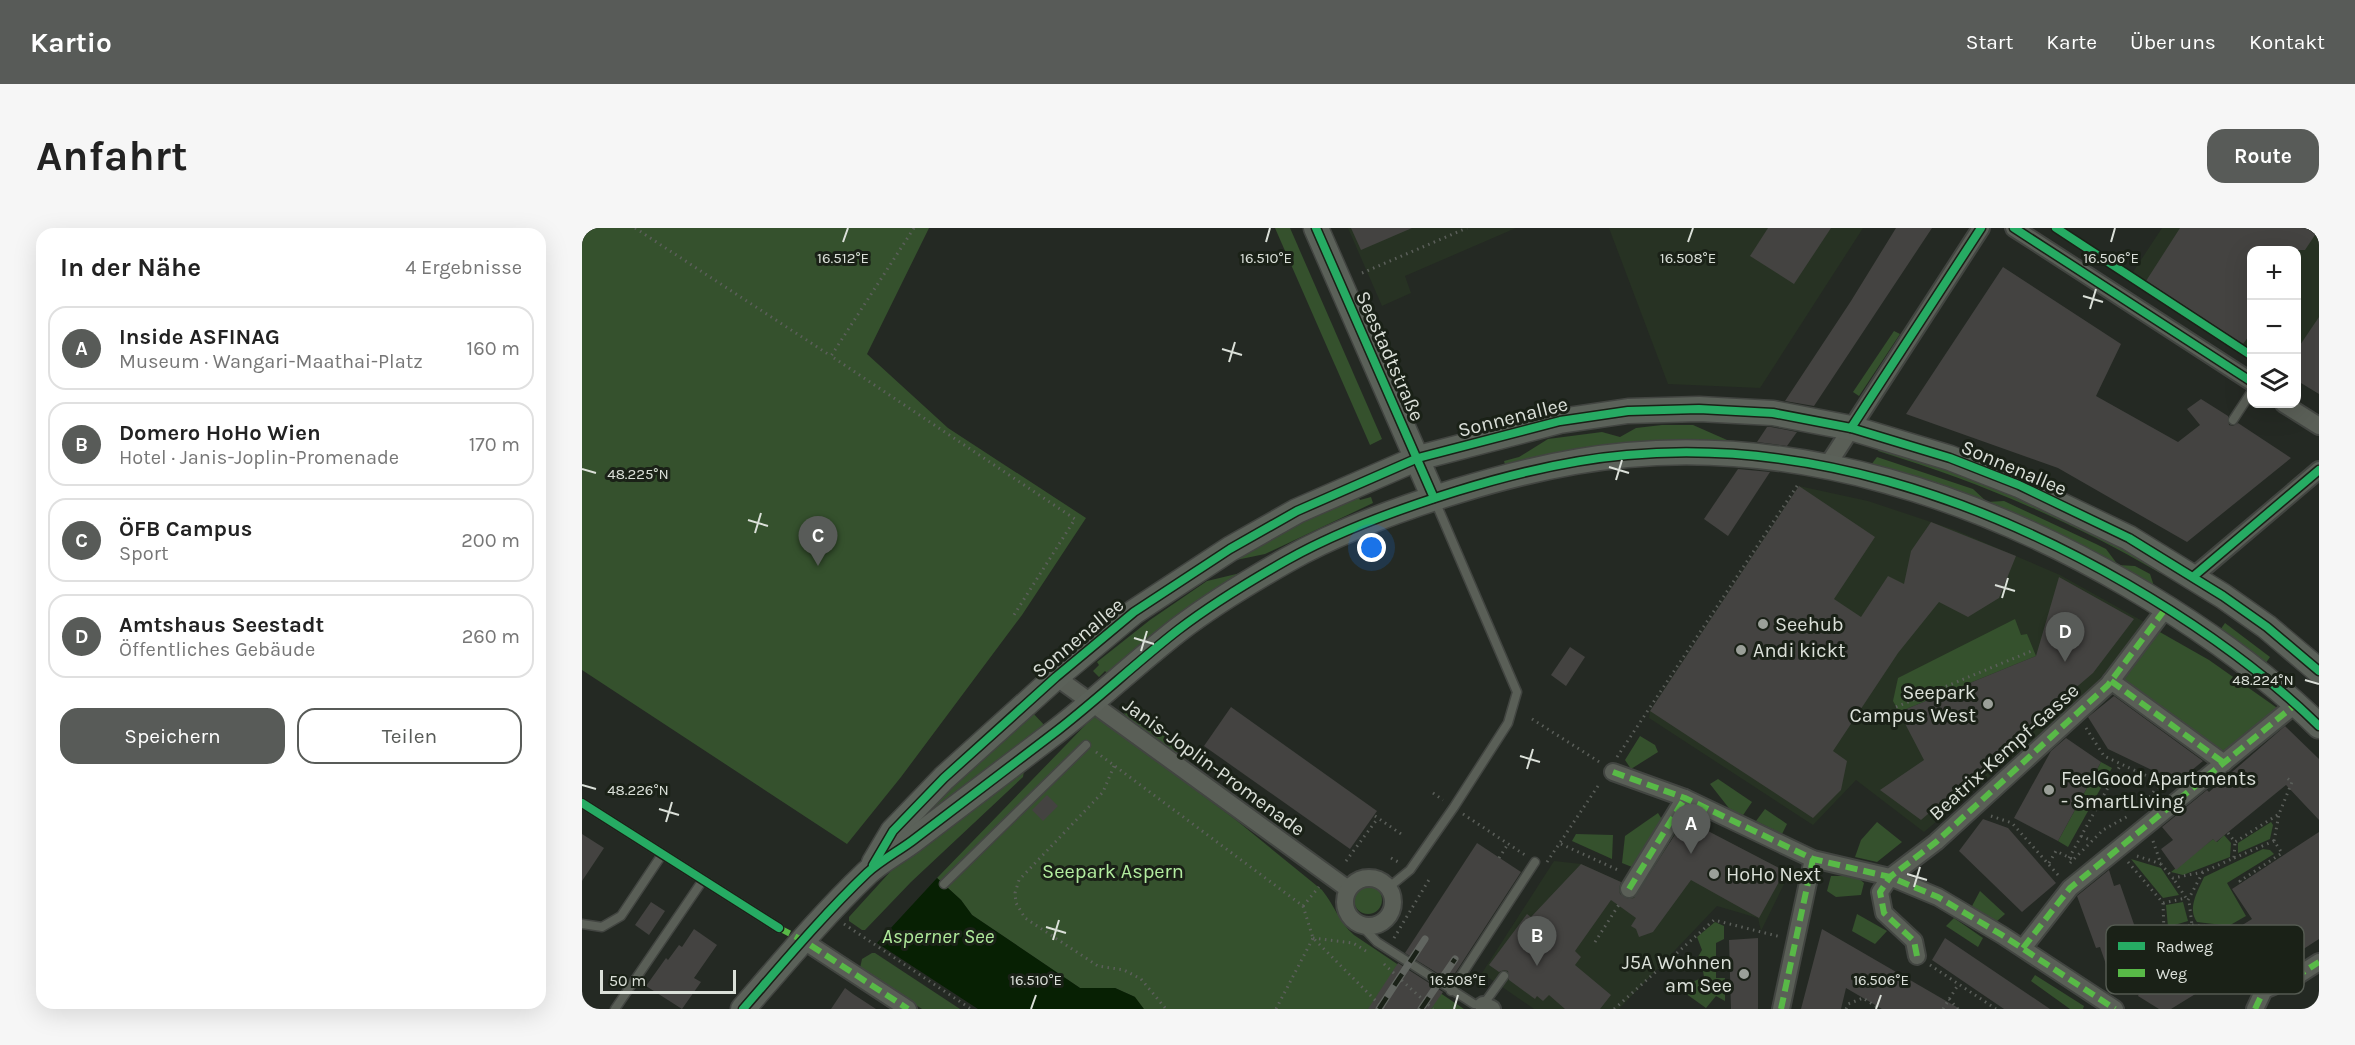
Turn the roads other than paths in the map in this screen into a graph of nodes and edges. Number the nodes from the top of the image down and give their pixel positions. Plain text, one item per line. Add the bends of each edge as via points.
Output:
1 (1316, 228) edge
2 (1981, 228) edge
3 (2014, 228) edge
4 (2247, 379) edge
5 (2247, 399) edge
6 (2290, 408) edge
7 (2233, 420) dead end
8 (2319, 426) edge
9 (1851, 428) junction
10 (1418, 458) junction
11 (1827, 466) junction
12 (2319, 470) edge
13 (1434, 498) junction
14 (2193, 576) junction
15 (2166, 608) junction
16 (2319, 672) edge
17 (1056, 677) junction
18 (2111, 681) junction
19 (1090, 703) junction
20 (2296, 704) junction
21 (2319, 726) edge
22 (1086, 745) road end
23 (2224, 763) junction
24 (1611, 770) road end
25 (1685, 798) junction
26 (582, 802) edge
27 (1806, 856) junction
28 (659, 859) dead end
29 (1534, 862) road end
30 (870, 870) junction
31 (1890, 877) junction
32 (703, 880) junction
33 (1632, 883) road end
34 (944, 884) dead end
35 (1388, 888) junction
36 (1348, 889) junction
37 (582, 924) edge
38 (1360, 924) junction
39 (779, 928) dead end
40 (804, 941) junction
41 (2023, 948) junction
42 (1917, 956) road end
43 (2319, 962) edge
44 (2304, 972) edge
45 (1504, 976) dead end
46 (1451, 991) junction
47 (2262, 994) edge
48 (1488, 1007) edge
49 (615, 1009) edge
50 (742, 1009) edge
51 (908, 1009) edge
52 (1781, 1009) edge
53 (2115, 1009) edge
54 (2255, 1009) edge

1 - 10 street, Seestadtstraße
2 - 9 street
3 - 4 street
5 - 7 lane
6 - 8 street
9 - 10 street, Sonnenallee via 1773,413 1628,411 1560,421
9 - 11 street
9 - 14 street, Sonnenallee via 1950,458 2019,486 2129,538
10 - 13 street, Seestadtstraße
10 - 17 street, Sonnenallee via 1297,511 1230,549 1134,612
11 - 13 street, Sonnenallee via 1735,454 1629,454 1540,468
11 - 15 street, Sonnenallee via 1964,506 2090,563
12 - 14 street
13 - 19 street, Sonnenallee via 1360,525 1288,559 1181,628
13 - 35 lane, Seestadtstraße via 1517,692 1508,723 1454,807 1410,870
14 - 16 street, Sonnenallee via 2267,627
15 - 18 street, Beatrix-Kempf-Gasse
15 - 20 street, Sonnenallee
17 - 19 street, Janis-Joplin-Promenade
17 - 30 street, Sonnenallee via 944,778 893,831
18 - 23 street
18 - 31 street, Beatrix-Kempf-Gasse via 1936,842
19 - 30 street, Sonnenallee
19 - 36 street, Janis-Joplin-Promenade
20 - 21 street, Sonnenallee
20 - 23 street
22 - 34 lane
23 - 41 street via 2185,794 2145,817 2117,849 2070,888
24 - 25 street
25 - 27 street
25 - 33 street
26 - 32 lane
27 - 31 street
27 - 52 street via 1803,908
28 - 37 lane via 621,916 602,927
29 - 46 lane
30 - 40 street, Sonnenallee
31 - 41 street via 1938,897
31 - 42 street via 1880,892 1884,913 1914,941
32 - 39 lane
32 - 49 lane
35 - 36 street via 1383,882 1368,878
35 - 38 street via 1393,902 1388,916 1375,925
36 - 38 street via 1348,913
38 - 46 lane via 1377,942
40 - 50 street, Sonnenallee
40 - 51 street
41 - 53 street
43 - 44 street
45 - 48 lane
46 - 48 lane
47 - 54 street

